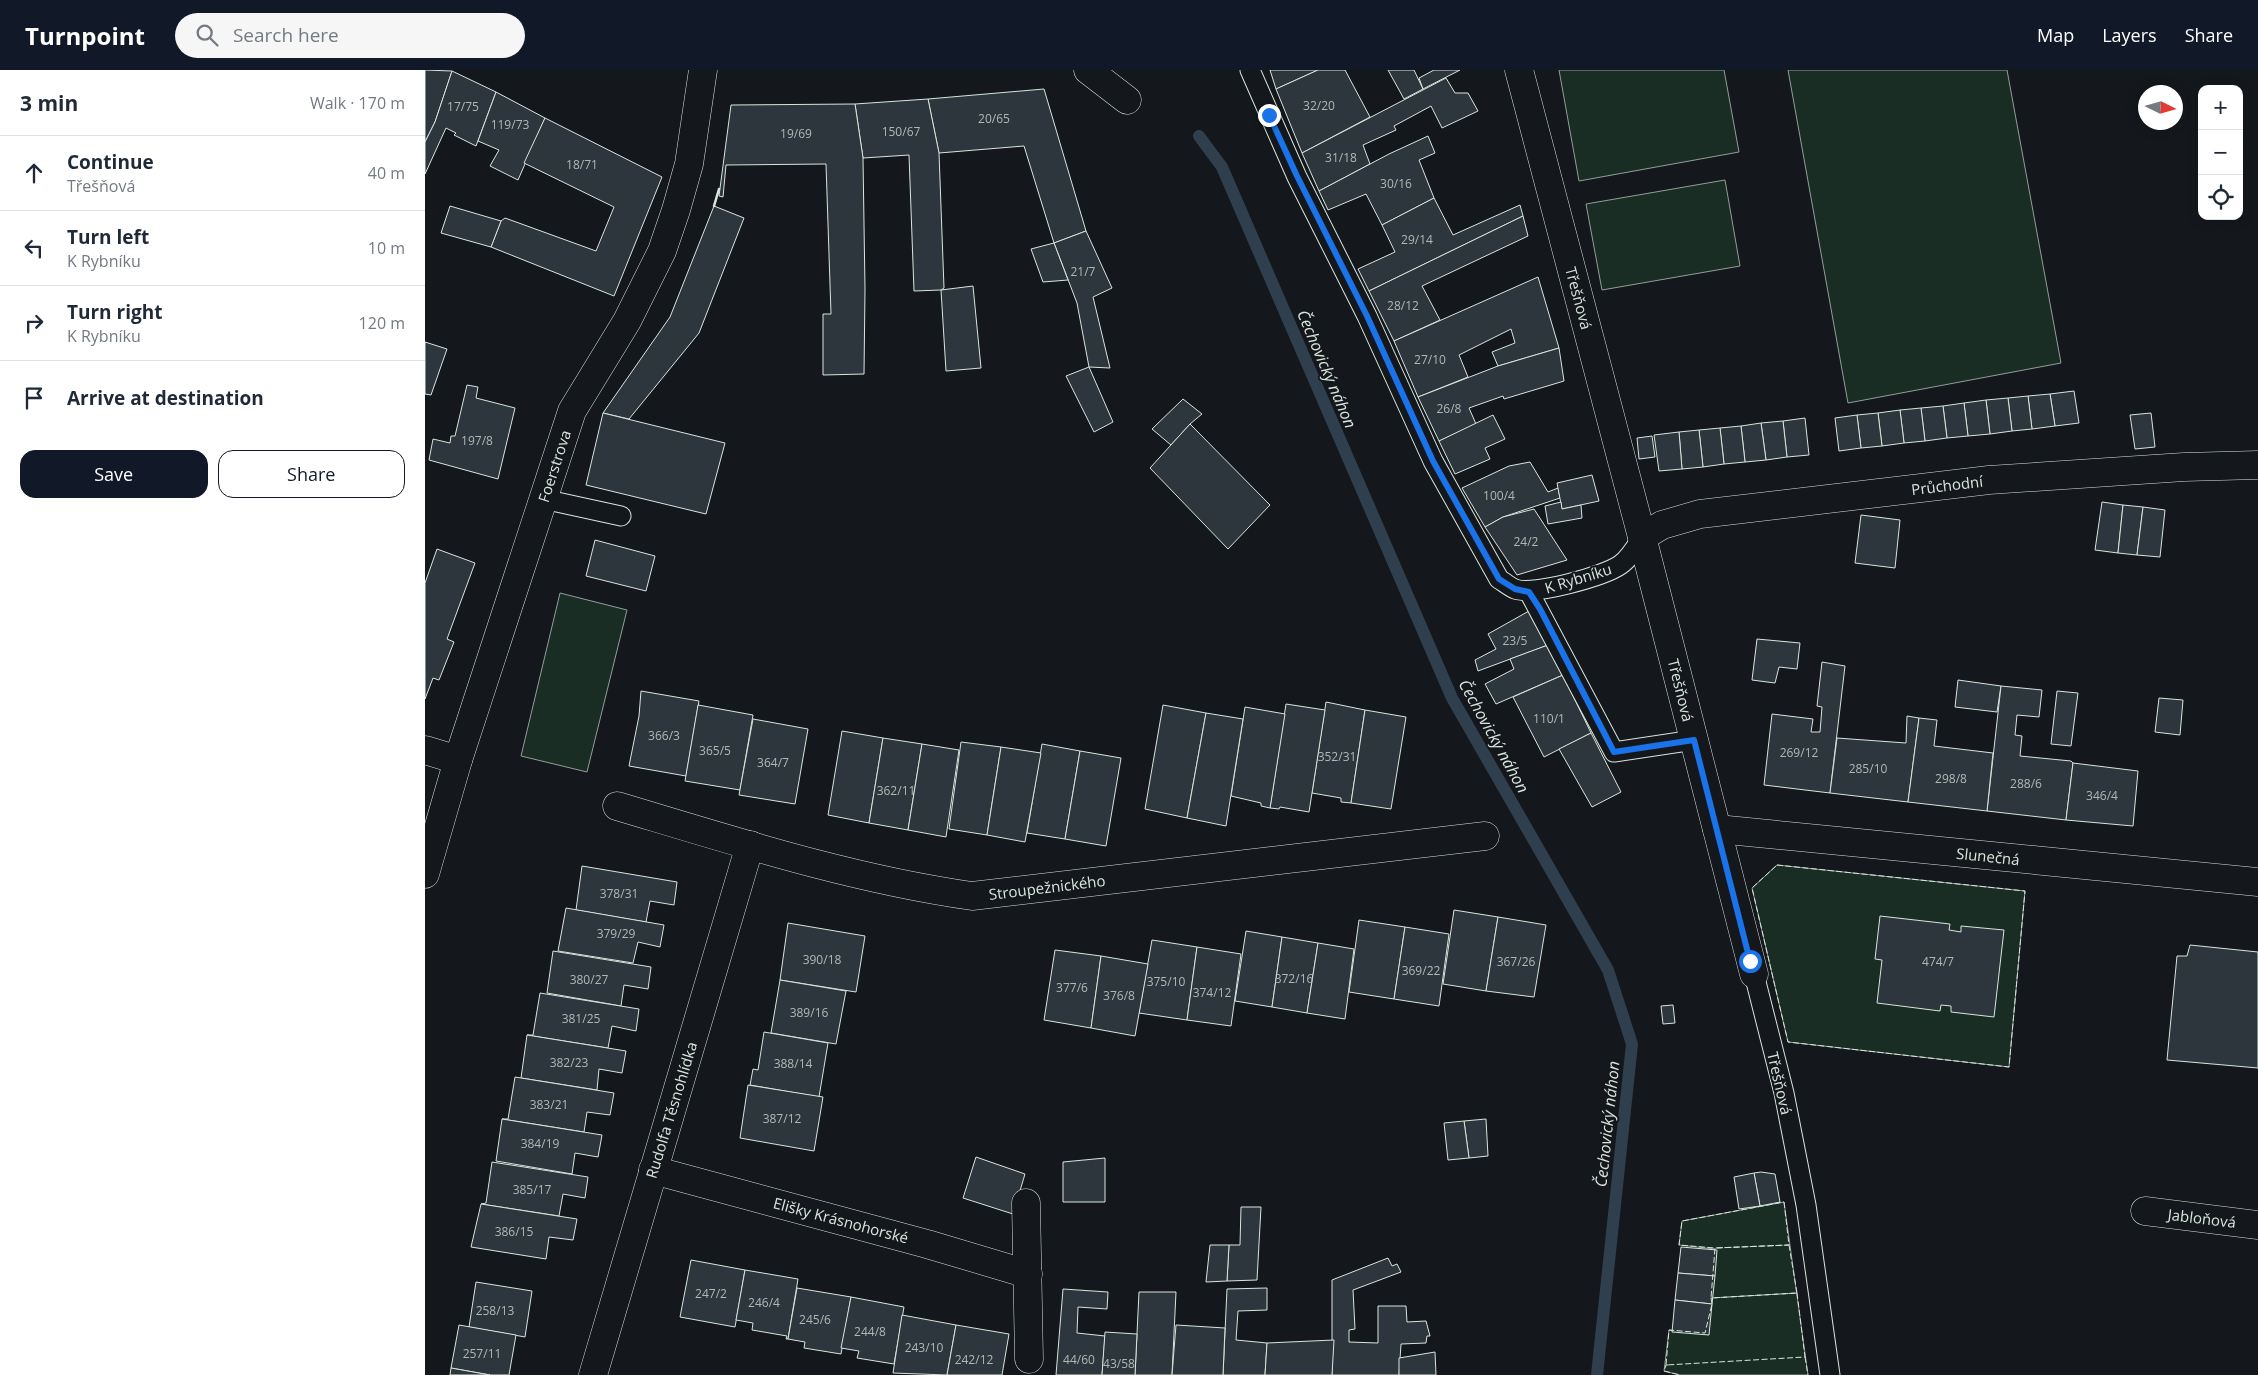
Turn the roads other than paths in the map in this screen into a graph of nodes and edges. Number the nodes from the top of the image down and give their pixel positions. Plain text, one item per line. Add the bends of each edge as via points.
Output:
1 (703, 70) edge
2 (1088, 70) edge
3 (1250, 70) edge
4 (1519, 70) edge
5 (1127, 100) dead end
6 (2258, 465) edge
7 (543, 500) junction
8 (621, 516) dead end
9 (1642, 537) junction
10 (1529, 592) junction
11 (1694, 740) junction
12 (425, 750) edge
13 (458, 760) junction
14 (617, 806) dead end
15 (1717, 829) junction
16 (1485, 836) dead end
17 (750, 845) junction
18 (425, 874) edge
19 (2258, 882) edge
20 (1754, 974) joint
21 (653, 1170) junction
22 (1025, 1203) dead end
23 (2145, 1211) dead end
24 (2258, 1225) edge
25 (1028, 1274) junction
26 (1029, 1359) dead end
27 (593, 1375) edge
28 (1830, 1375) edge

1 - 7 street, Foerstrova via 689,164 662,251 627,321 572,411
2 - 5 street
3 - 10 lane, K Rybníku via 1433,461 1499,579 1515,589
4 - 9 street, Třešňová
6 - 9 street, Průchodní via 1989,480 1699,514 1662,525
7 - 8 lane
7 - 13 street, Foerstrova
9 - 10 lane, K Rybníku via 1633,552 1607,572
9 - 11 street, Třešňová
10 - 11 lane, K Rybníku via 1614,752
11 - 15 street, Třešňová
12 - 13 street
13 - 18 street, Foerstrova
14 - 17 street, Stroupežnického
15 - 19 street, Slunečná
15 - 20 street, Třešňová
16 - 17 street, Stroupežnického via 972,896 916,888
17 - 21 street, Rudolfa Těsnohlídka
20 - 28 lane, Třešňová via 1784,1093 1804,1196
21 - 25 street, Elišky Krásnohorské
21 - 27 street, Rudolfa Těsnohlídka
22 - 25 street
23 - 24 street, Jabloňová
25 - 26 street

